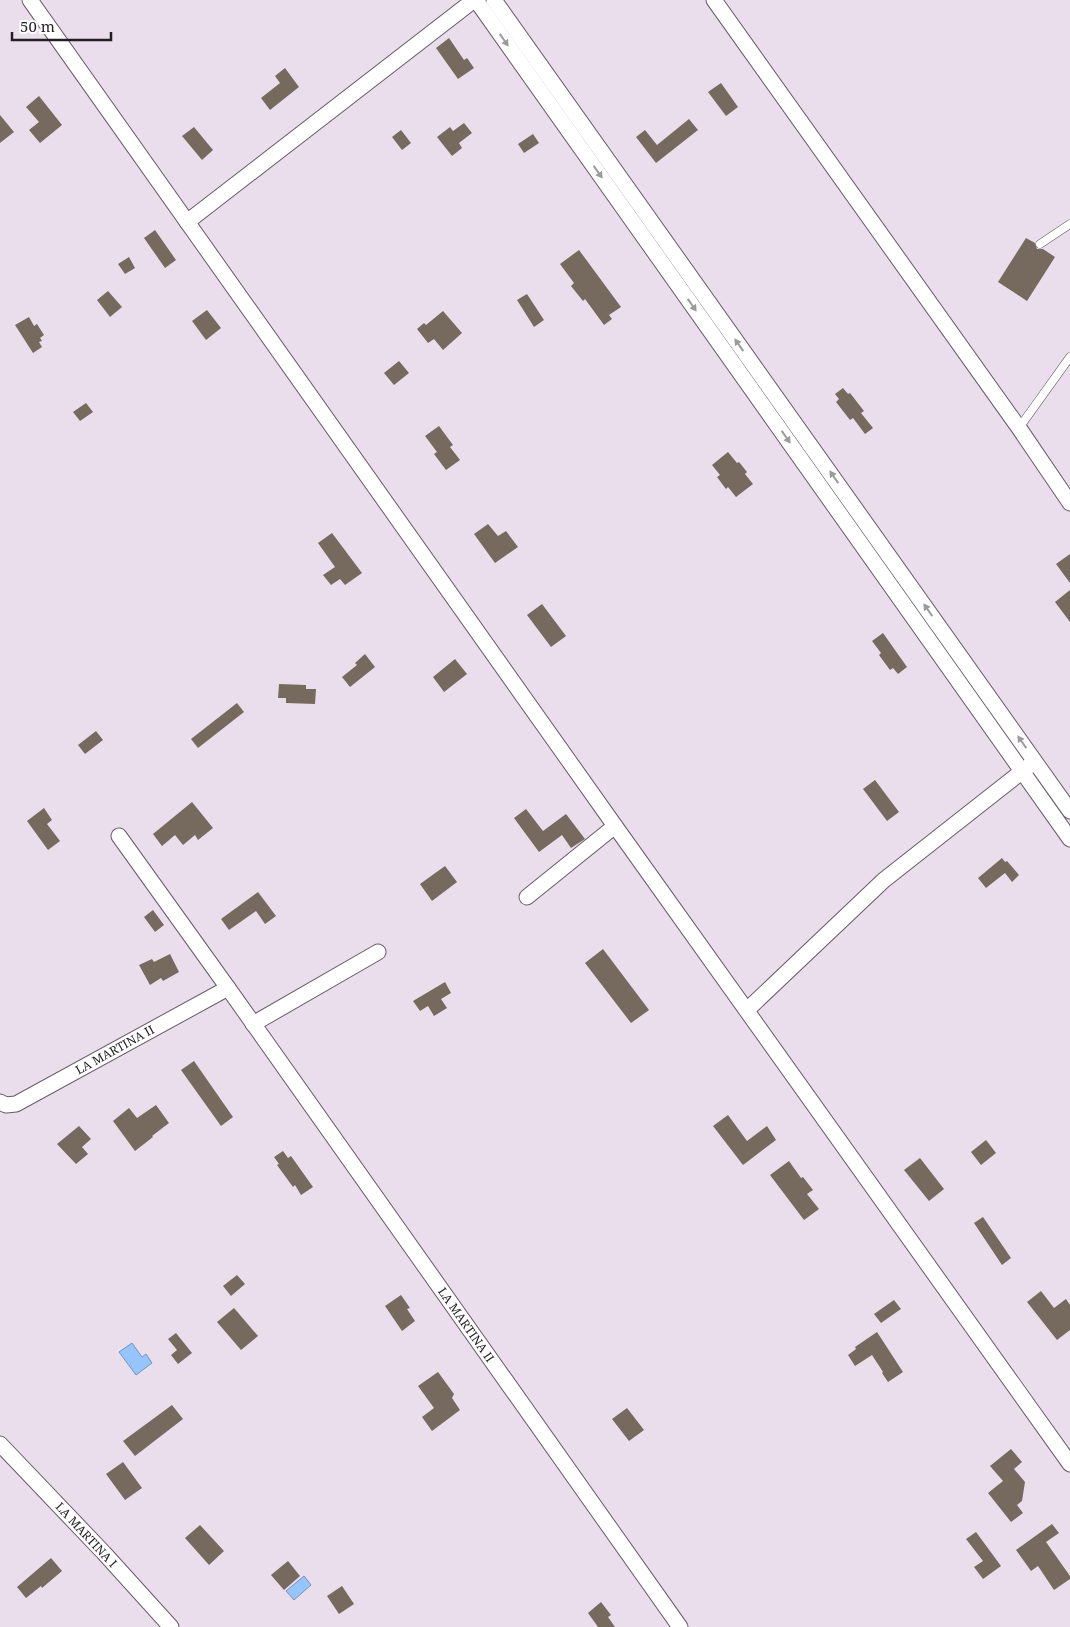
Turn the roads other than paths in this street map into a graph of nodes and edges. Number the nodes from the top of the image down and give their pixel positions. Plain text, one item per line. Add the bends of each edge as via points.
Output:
1 (30, 0) edge
2 (475, 0) edge
3 (494, 0) edge
4 (714, 0) edge
5 (188, 222) junction
6 (1070, 224) edge
7 (1040, 244) dead end
8 (1070, 357) edge
9 (1019, 428) junction
10 (1069, 498) edge
11 (1035, 761) junction
12 (1022, 771) junction
13 (1070, 811) edge
14 (615, 826) junction
15 (119, 836) dead end
16 (1070, 839) edge
17 (527, 896) dead end
18 (378, 952) dead end
19 (228, 988) junction
20 (748, 1010) junction
21 (253, 1024) junction
22 (0, 1102) edge
23 (0, 1444) edge
24 (1070, 1464) edge
25 (170, 1627) edge
26 (680, 1627) edge

1 - 5 street
2 - 5 street
2 -> 12 street
11 -> 3 street
4 - 9 street
5 - 14 street
6 - 7 lane
8 - 9 lane
9 - 10 street
11 - 12 street
11 - 13 street
12 - 16 street
12 - 20 street via 884,880
14 - 17 street
14 - 20 street
15 - 19 street, LA MARTINA II
18 - 21 street
19 - 21 street, LA MARTINA II
19 - 22 street, LA MARTINA II via 16,1104
20 - 24 street
21 - 26 street, LA MARTINA II
23 - 25 street, LA MARTINA I

